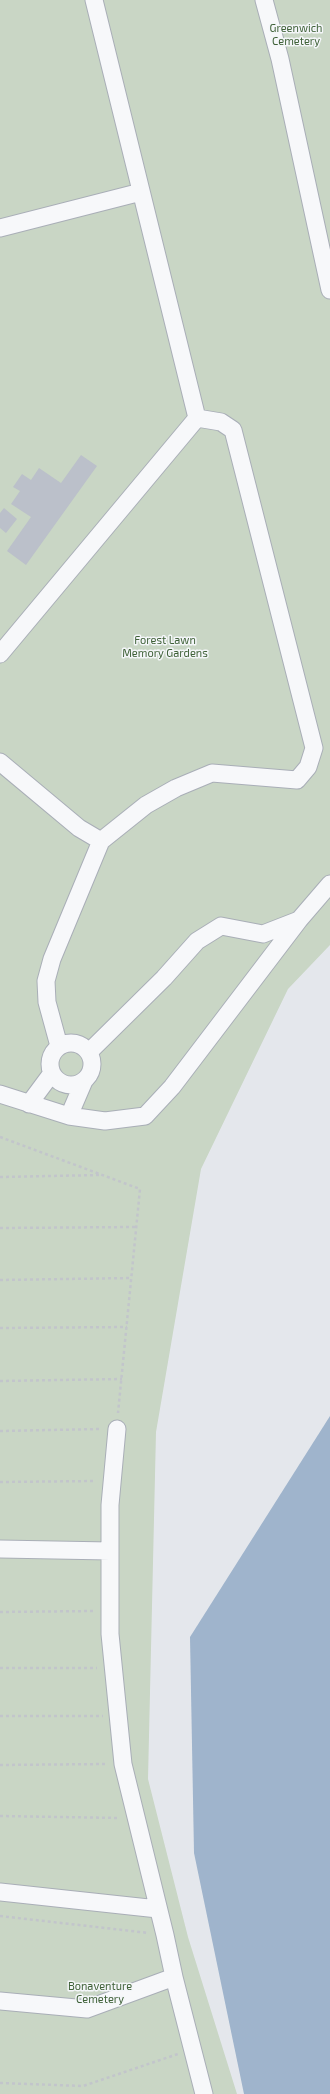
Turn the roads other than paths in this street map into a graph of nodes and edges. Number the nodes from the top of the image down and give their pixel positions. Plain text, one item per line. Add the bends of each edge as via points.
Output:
1 (94, 0) edge
2 (264, 0) edge
3 (141, 192) junction
4 (323, 223) edge
5 (0, 228) edge
6 (330, 290) edge
7 (197, 418) junction
8 (0, 654) edge
9 (0, 762) edge
10 (101, 841) junction
11 (330, 884) edge
12 (299, 920) junction
13 (59, 1046) junction
14 (89, 1052) junction
15 (52, 1073) junction
16 (84, 1081) junction
17 (0, 1094) edge
18 (29, 1104) junction
19 (70, 1116) junction
20 (117, 1429) road end
21 (0, 1549) edge
22 (110, 1552) junction
23 (0, 1892) edge
24 (158, 1908) junction
25 (174, 1977) junction
26 (0, 2001) edge
27 (204, 2094) edge

1 - 3 street
2 - 4 street
3 - 5 street
3 - 7 street
4 - 6 street
7 - 8 street
7 - 10 street via 221,422 233,430 314,748 308,767 297,780 212,773 146,804
9 - 10 street via 79,828
10 - 13 street via 46,980 47,1002
11 - 12 street
12 - 14 street via 263,934 221,926 197,941 164,978
12 - 19 street via 172,1087 144,1116 105,1121
13 - 14 street via 74,1043
13 - 15 street via 51,1058
14 - 16 street via 93,1066
15 - 16 street via 66,1084
15 - 18 street
16 - 19 street
17 - 18 street
18 - 19 street
20 - 22 street via 112,1480
21 - 22 street
22 - 24 street via 110,1610 123,1764
23 - 24 street
24 - 25 street
25 - 26 street via 87,2009
25 - 27 street

